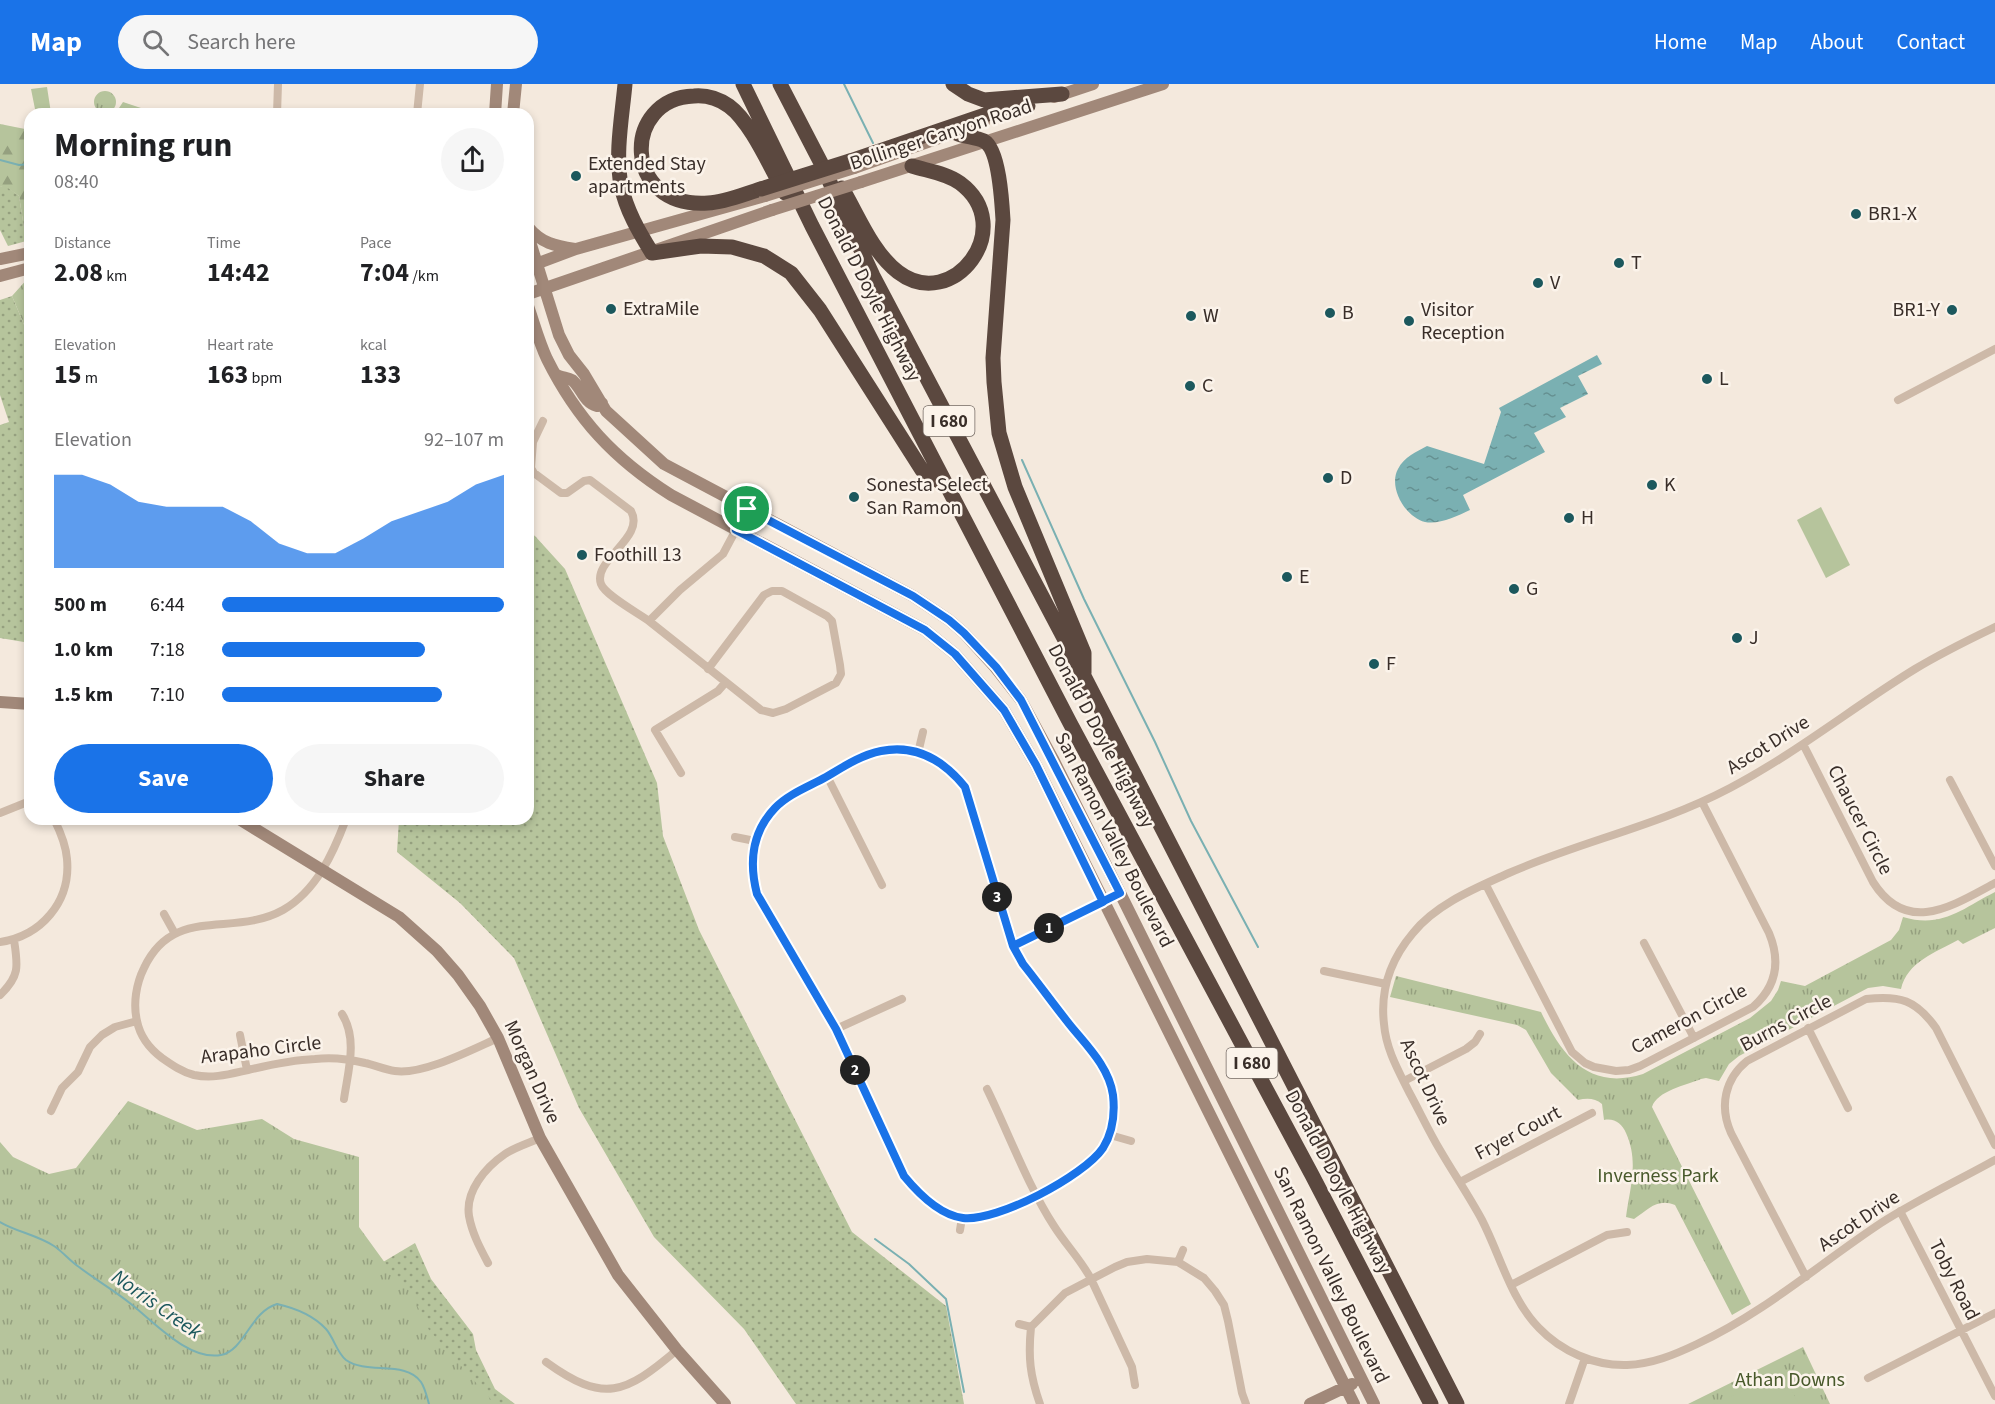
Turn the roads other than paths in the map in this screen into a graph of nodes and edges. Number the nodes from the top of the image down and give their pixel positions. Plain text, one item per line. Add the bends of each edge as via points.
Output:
1 (279, 84) edge
2 (420, 84) edge
3 (497, 84) edge
4 (516, 84) edge
5 (625, 84) edge
6 (743, 84) edge
7 (780, 84) edge
8 (953, 84) edge
9 (1093, 84) edge
10 (1163, 84) edge
11 (1062, 94) junction
12 (1028, 106) junction
13 (277, 108) edge
14 (418, 108) edge
15 (495, 108) edge
16 (514, 108) edge
17 (956, 133) junction
18 (985, 142) junction
19 (821, 163) junction
20 (852, 165) junction
21 (912, 166) junction
22 (763, 192) junction
23 (812, 226) junction
24 (639, 232) junction
25 (534, 233) edge
26 (576, 249) junction
27 (652, 252) junction
28 (24, 253) edge
29 (0, 259) edge
30 (534, 266) edge
31 (534, 268) edge
32 (24, 270) edge
33 (0, 276) edge
34 (544, 289) junction
35 (534, 292) edge
36 (534, 322) edge
37 (1995, 349) edge
38 (557, 375) junction
39 (1898, 399) dead end
40 (602, 403) junction
41 (543, 421) dead end
42 (534, 438) edge
43 (534, 473) edge
44 (948, 487) junction
45 (747, 509) junction
46 (736, 530) junction
47 (649, 621) junction
48 (1995, 627) edge
49 (708, 669) junction
50 (1084, 676) junction
51 (725, 683) junction
52 (0, 702) edge
53 (24, 704) edge
54 (922, 732) dead end
55 (1803, 744) junction
56 (918, 753) junction
57 (681, 773) dead end
58 (827, 776) junction
59 (1950, 780) dead end
60 (1702, 802) junction
61 (24, 803) edge
62 (0, 813) edge
63 (56, 825) edge
64 (249, 825) edge
65 (344, 825) edge
66 (735, 837) dead end
67 (755, 842) junction
68 (1995, 866) edge
69 (322, 869) junction
70 (1995, 883) edge
71 (882, 885) dead end
72 (1486, 885) junction
73 (1120, 893) junction
74 (1103, 902) junction
75 (164, 914) dead end
76 (174, 932) junction
77 (14, 940) junction
78 (0, 942) edge
79 (1644, 943) dead end
80 (1013, 946) junction
81 (1324, 971) dead end
82 (1386, 984) junction
83 (0, 995) edge
84 (902, 999) dead end
85 (342, 1014) dead end
86 (137, 1021) junction
87 (1808, 1028) junction
88 (836, 1029) junction
89 (1480, 1034) dead end
90 (240, 1035) dead end
91 (498, 1038) junction
92 (1694, 1038) junction
93 (349, 1060) junction
94 (247, 1070) junction
95 (1404, 1081) junction
96 (987, 1089) dead end
97 (344, 1099) dead end
98 (1848, 1108) dead end
99 (51, 1111) dead end
100 (1592, 1113) dead end
101 (1110, 1135) junction
102 (540, 1138) junction
103 (1131, 1141) dead end
104 (1995, 1145) edge
105 (1995, 1160) edge
106 (1460, 1182) junction
107 (1037, 1195) junction
108 (1900, 1211) junction
109 (962, 1218) junction
110 (960, 1230) dead end
111 (1627, 1232) dead end
112 (1183, 1250) dead end
113 (1178, 1262) junction
114 (488, 1263) dead end
115 (1806, 1277) junction
116 (1091, 1279) junction
117 (1511, 1285) junction
118 (1995, 1313) edge
119 (1018, 1324) dead end
120 (1031, 1327) junction
121 (1961, 1330) junction
122 (677, 1350) junction
123 (1585, 1358) junction
124 (546, 1362) dead end
125 (1868, 1378) dead end
126 (1362, 1379) junction
127 (1135, 1385) dead end
128 (1346, 1387) junction
129 (1995, 1396) edge
130 (725, 1404) edge
131 (1040, 1404) edge
132 (1246, 1404) edge
133 (1310, 1404) edge
134 (1354, 1404) edge
135 (1374, 1404) edge
136 (1431, 1404) edge
137 (1457, 1404) edge
138 (1569, 1404) edge

1 - 13 street
2 - 14 street
3 - 15 main road
4 - 16 main road
5 - 24 highway via 619,146 621,187
6 - 23 highway, Donald D Doyle Highway / I 680
7 - 19 highway, Donald D Doyle Highway / I 680
8 - 11 highway via 984,100
9 - 11 main road, Bollinger Canyon Road
10 - 18 main road, Bollinger Canyon Road
11 - 12 main road, Bollinger Canyon Road
12 - 17 main road, Bollinger Canyon Road
12 - 20 highway via 1011,106
17 - 18 highway
17 - 20 main road, Bollinger Canyon Road
18 - 21 main road, Bollinger Canyon Road
18 - 50 highway via 994,154 1002,199 993,358 999,433 1015,486 1084,652
19 - 21 highway via 832,171 889,264 913,279 943,280 968,266 977,254 982,243 983,218 972,195 961,184 948,176
19 - 50 highway, Donald D Doyle Highway / I 680 via 873,276
20 - 22 highway, bridge
21 - 27 main road, Bollinger Canyon Road, bridge
22 - 23 highway via 710,203 675,199 661,192 651,183 642,157 641,143 651,119 660,108 687,96 715,98 728,106 747,126 800,221
22 - 24 main road
23 - 44 highway, Donald D Doyle Highway / I 680
24 - 26 main road
24 - 27 highway
25 - 26 main road via 543,241
26 - 30 main road
27 - 34 main road, Bollinger Canyon Road
27 - 44 highway via 732,247 764,256 791,273 820,310 922,470
28 - 29 main road
31 - 34 main road, San Ramon Valley Boulevard
32 - 33 main road
34 - 35 main road, Bollinger Canyon Road
34 - 40 main road, San Ramon Valley Boulevard via 569,355
36 - 38 main road, San Ramon Valley Boulevard
37 - 39 street
38 - 40 main road via 572,380 592,405
38 - 46 main road, San Ramon Valley Boulevard via 583,419 607,446 643,477
40 - 45 main road, San Ramon Valley Boulevard via 664,464
41 - 42 street
43 - 47 street via 561,493 590,480 631,511 633,525 602,569 601,585
44 - 136 highway, Donald D Doyle Highway / I 680
45 - 46 street
45 - 73 main road, San Ramon Valley Boulevard via 913,596 964,633 1021,700
46 - 47 street via 723,554
46 - 74 main road, San Ramon Valley Boulevard via 925,630 955,654 1004,710 1036,765
47 - 49 street
48 - 55 street, Ascot Drive via 1916,668
49 - 51 street
49 - 51 street via 764,596 772,591 782,591 832,621 841,674 836,683 773,713 761,710
50 - 137 highway, Donald D Doyle Highway / I 680
51 - 57 street via 655,730
52 - 53 main road
54 - 56 street
55 - 60 street, Ascot Drive
55 - 70 street, Chaucer Circle via 1873,882 1891,903 1910,911 1930,913
56 - 58 street via 881,751
56 - 80 street via 936,759 965,787
58 - 67 street via 776,807
58 - 71 street
59 - 68 street
60 - 72 street, Ascot Drive via 1534,863
60 - 92 street, Cameron Circle via 1769,933 1776,965 1771,986 1753,1008
61 - 62 street
63 - 77 street via 68,861 65,885 45,923
64 - 69 main road, Morgan Drive
65 - 69 street
66 - 67 street
67 - 88 street via 752,857 757,894
69 - 76 street via 300,899 281,911 244,923
69 - 91 main road, Morgan Drive via 399,917 437,951 480,1006
72 - 82 street, Ascot Drive via 1422,923 1397,956
72 - 92 street, Cameron Circle via 1567,1044 1585,1063 1605,1070 1629,1070
73 - 74 street
73 - 126 main road, San Ramon Valley Boulevard
74 - 80 street
74 - 128 main road, San Ramon Valley Boulevard
75 - 76 street
76 - 86 street, Arapaho Circle via 147,960 139,978
77 - 78 street
77 - 83 street via 16,971 12,983
79 - 92 street
80 - 101 street via 1100,1061 1113,1094
81 - 82 street
82 - 95 street, Ascot Drive via 1384,1025 1391,1054
84 - 88 street
85 - 93 street via 351,1033
86 - 94 street, Arapaho Circle via 153,1051 176,1068 213,1077
86 - 99 street via 115,1027 90,1047
87 - 98 street
87 - 104 street, Burns Circle via 1866,999 1904,1000 1925,1012
87 - 115 street, Burns Circle via 1740,1066 1728,1084 1724,1103 1731,1133
88 - 109 street via 904,1176 930,1203
89 - 95 street via 1466,1049
90 - 94 street
91 - 93 street, Arapaho Circle via 412,1072
91 - 102 main road, Morgan Drive
93 - 94 street, Arapaho Circle via 316,1058
93 - 97 street
95 - 106 street, Ascot Drive
96 - 107 street
100 - 106 street, Fryer Court
101 - 103 street
101 - 107 street via 1093,1160 1075,1175
102 - 114 street via 506,1154 485,1172 471,1192 468,1214
102 - 122 main road, Morgan Drive via 618,1275
105 - 108 street, Ascot Drive
106 - 117 street, Ascot Drive
107 - 109 street via 985,1216
107 - 116 street
108 - 115 street, Ascot Drive
108 - 121 street, Toby Road
109 - 110 street
111 - 117 street via 1607,1235
112 - 113 street
113 - 116 street via 1137,1260
113 - 132 street via 1204,1278 1224,1305
115 - 123 street, Ascot Drive via 1739,1322 1665,1358 1629,1365
116 - 120 street via 1065,1293
116 - 127 street via 1132,1367
117 - 123 street, Ascot Drive via 1540,1329 1555,1343
118 - 121 street
119 - 120 street
120 - 131 street via 1028,1353
121 - 125 street
121 - 129 street, Toby Road
122 - 124 street via 630,1386 605,1393 585,1389
122 - 130 main road, Morgan Drive
123 - 138 street
126 - 128 main road
126 - 135 main road, San Ramon Valley Boulevard
128 - 133 main road
128 - 134 main road, San Ramon Valley Boulevard

